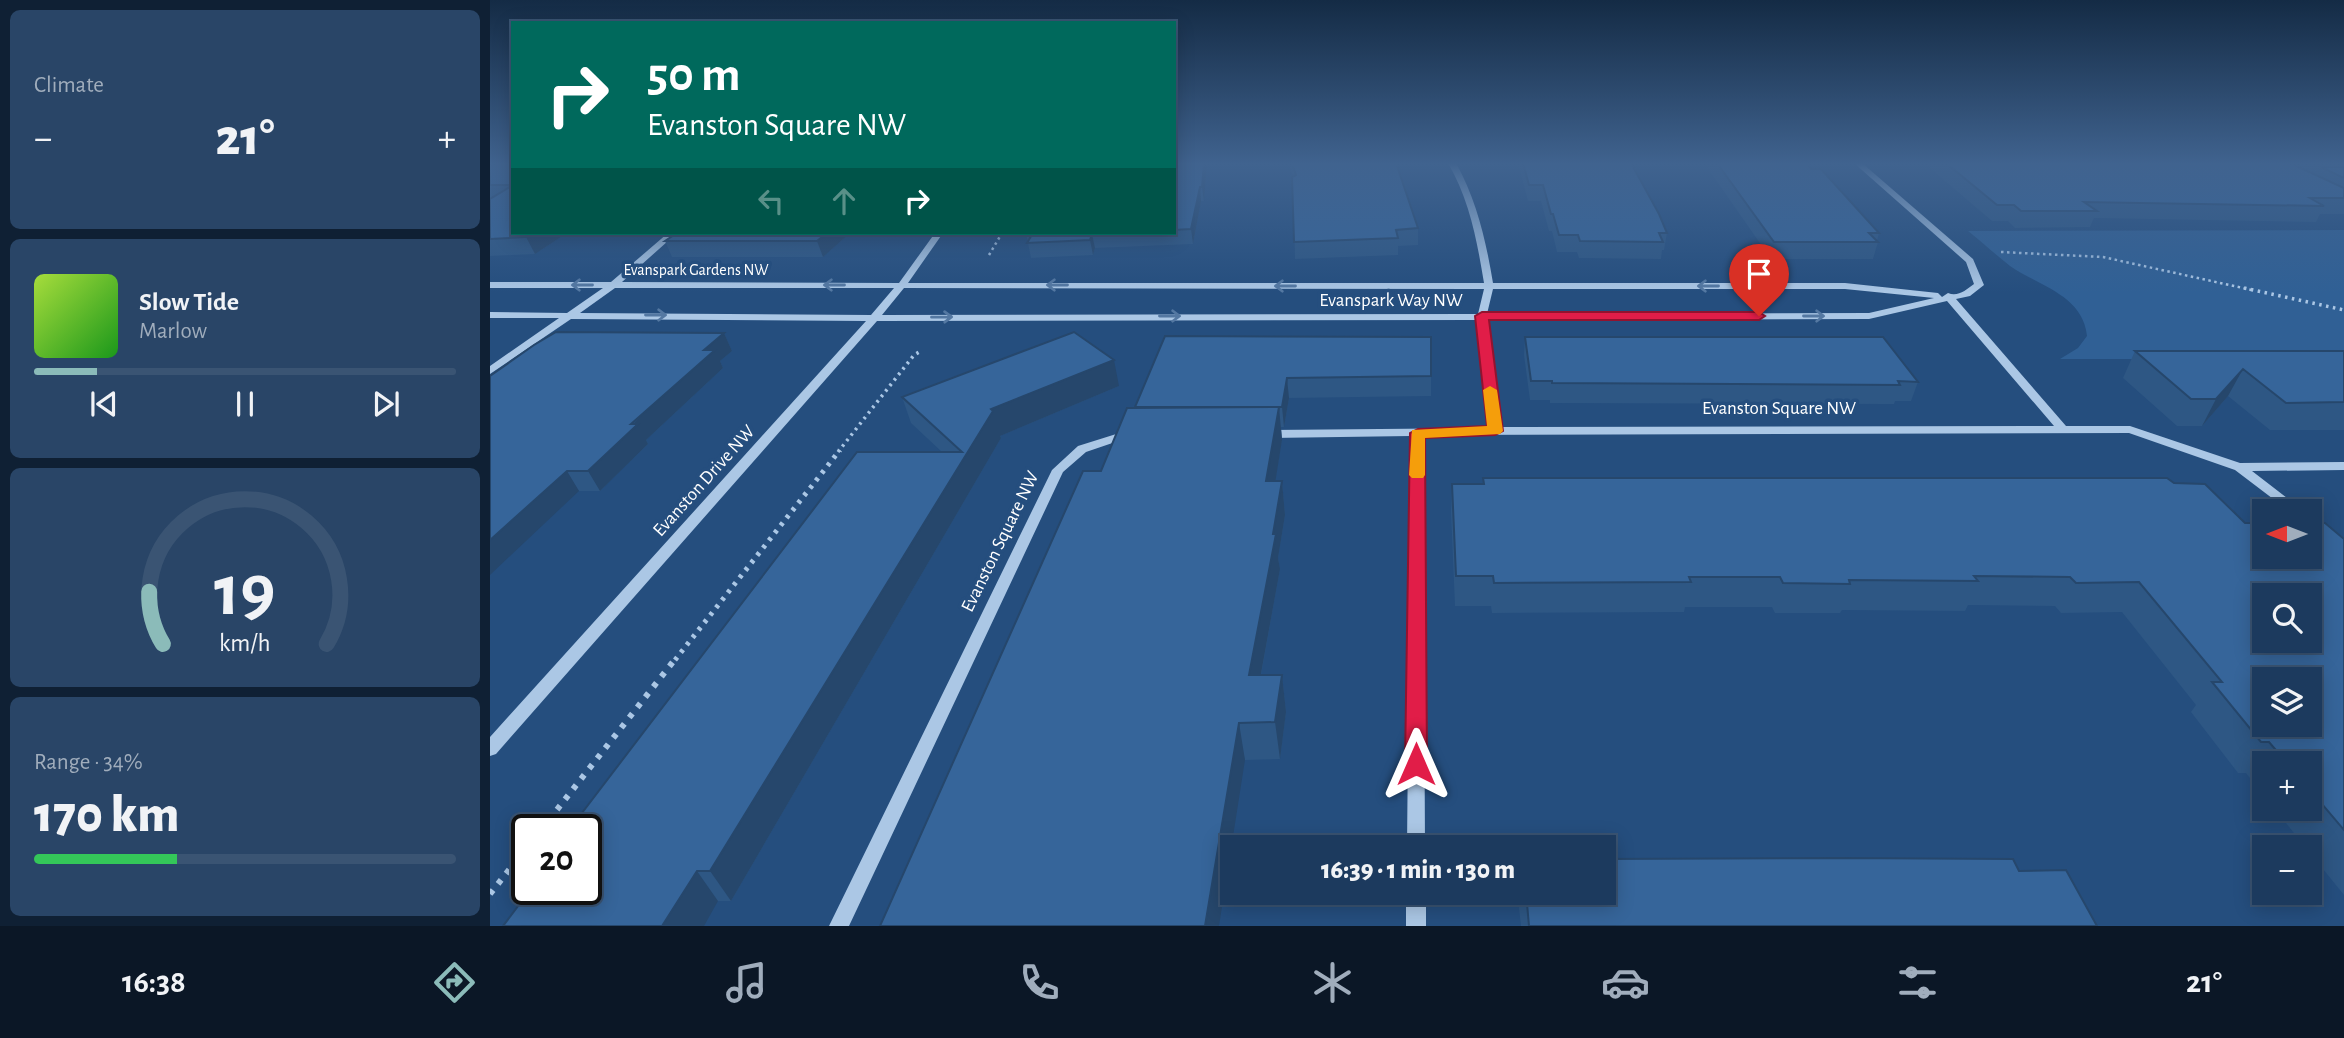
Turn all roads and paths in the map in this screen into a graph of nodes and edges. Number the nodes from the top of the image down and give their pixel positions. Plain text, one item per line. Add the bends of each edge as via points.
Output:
1 (1471, 206) edge
2 (1907, 206) edge
3 (671, 235) edge
4 (938, 235) edge
5 (1001, 235) edge
6 (1998, 252) dead end
7 (987, 259) dead end
8 (490, 285) edge
9 (612, 285) junction
10 (902, 285) junction
11 (1489, 286) junction
12 (1948, 296) junction
13 (2344, 310) edge
14 (490, 315) edge
15 (571, 315) junction
16 (1482, 316) junction
17 (874, 318) junction
18 (932, 344) dead end
19 (490, 371) edge
20 (2063, 429) junction
21 (1495, 431) junction
22 (1418, 433) junction
23 (1139, 434) edge
24 (1251, 434) edge
25 (2344, 466) edge
26 (2239, 467) junction
27 (2281, 499) edge
28 (490, 749) edge
29 (554, 814) edge
30 (1416, 835) edge
31 (511, 867) edge
32 (490, 894) edge
33 (1416, 905) edge
34 (839, 926) edge
35 (1416, 926) edge

1 - 11 street
2 - 12 street, Evanspark Way NW via 1970,261 1979,285 1967,294
3 - 9 street
4 - 10 street, Evanston Drive NW
5 - 7 path
6 - 13 path via 2103,257
9 -> 8 street, Evanspark Gardens NW
10 -> 9 street, Evanspark Gardens NW
9 - 15 street
11 -> 10 street, Evanspark Way NW
10 - 17 street, Evanston Drive NW
12 -> 11 street, Evanspark Way NW via 1845,286
11 - 16 street
16 -> 12 street, Evanspark Way NW via 1869,316
12 - 20 street
14 - 15 street
15 -> 17 street
15 - 19 street
17 -> 16 street, Evanspark Way NW
16 - 21 street
17 - 28 street, Evanston Drive NW
18 - 29 path via 915,355
20 - 21 street, Evanston Square NW
20 - 26 street, Evanston Square NW via 2130,430
21 - 22 street, Evanston Square NW
22 - 24 street, Evanston Square NW
22 - 30 street
23 - 34 street, Evanston Square NW via 1125,434 1082,449 1058,470
25 - 26 street, Evanston Square NW
26 - 27 street, Evanston Square NW
31 - 32 path
33 - 35 street

